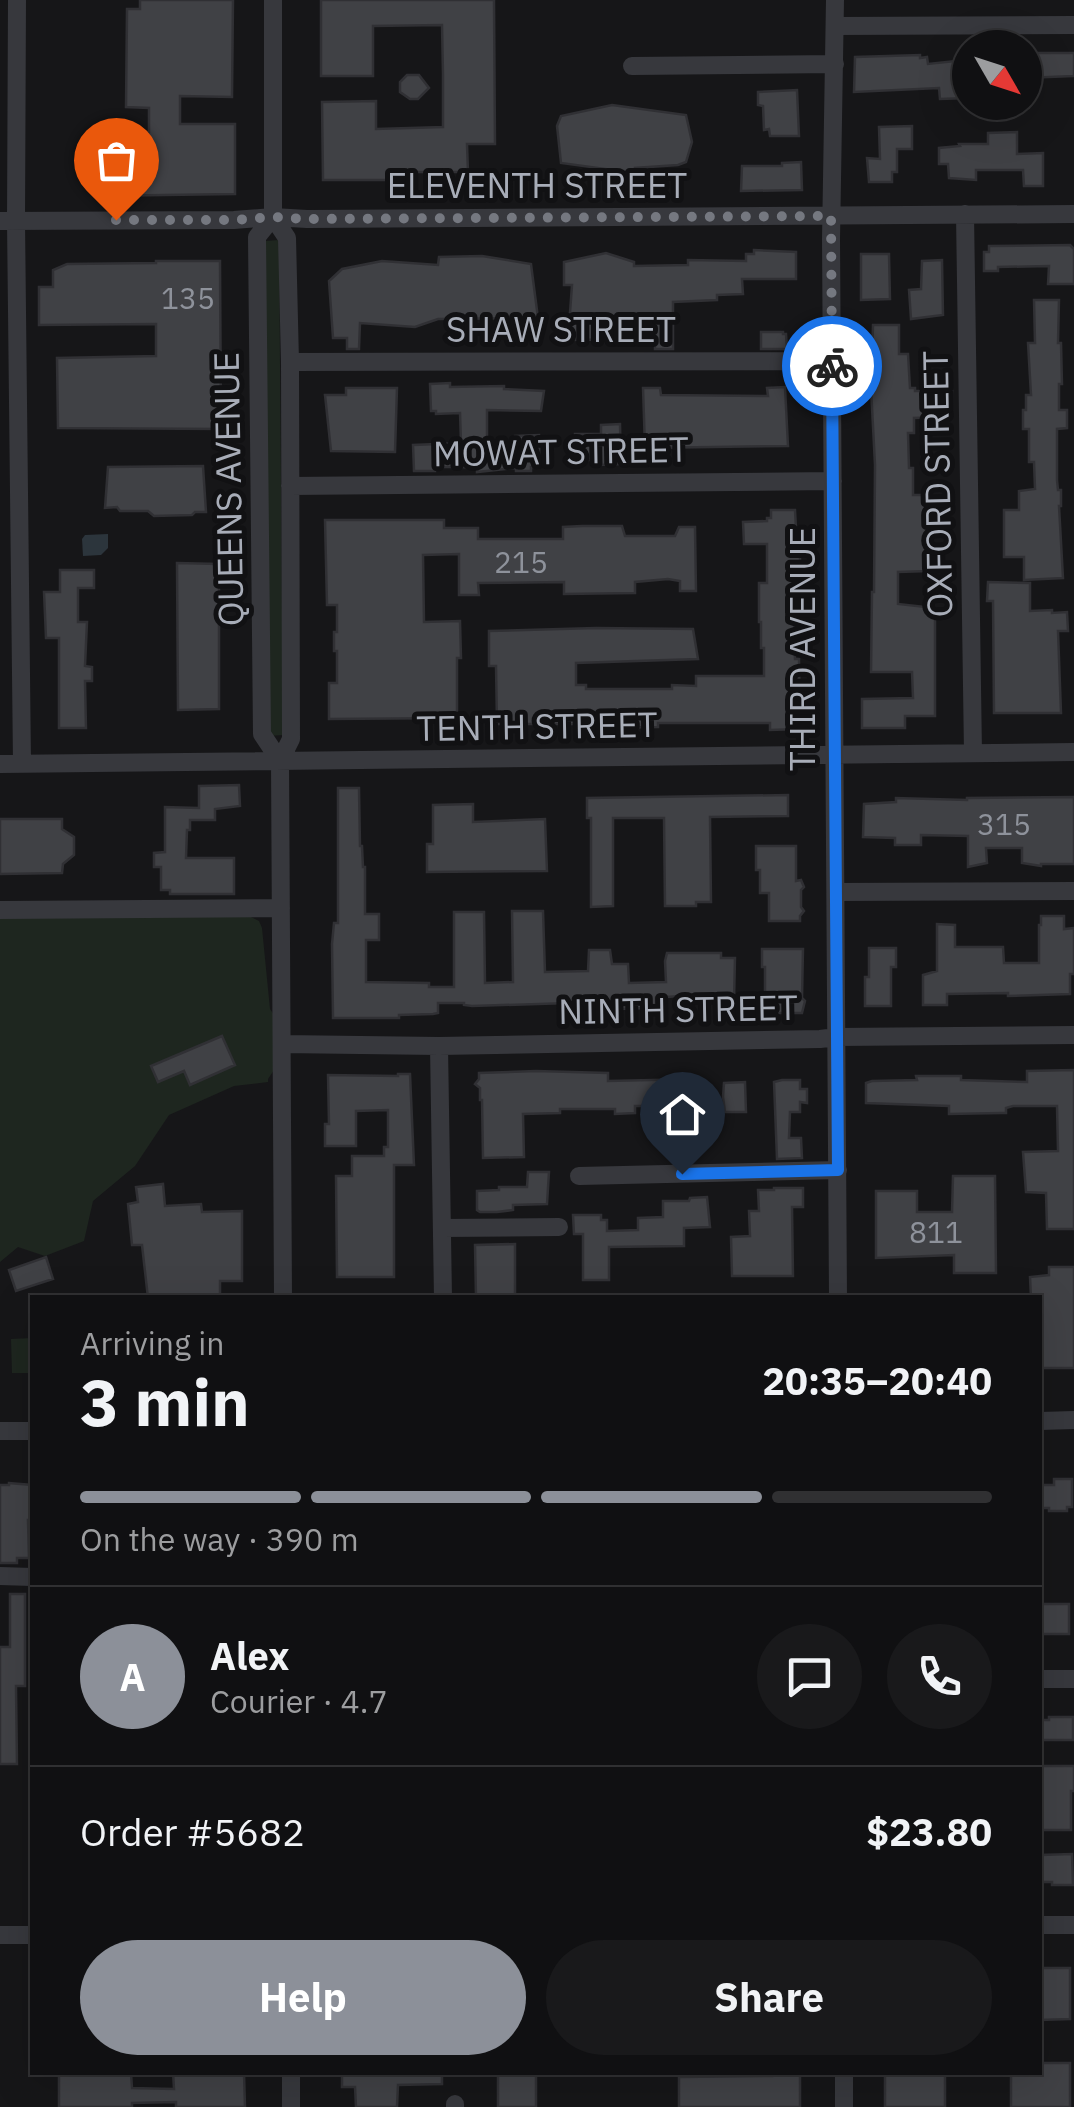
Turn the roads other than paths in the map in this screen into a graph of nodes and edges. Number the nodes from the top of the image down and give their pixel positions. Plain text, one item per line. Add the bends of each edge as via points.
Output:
1 (17, 0) edge
2 (273, 0) edge
3 (834, 0) edge
4 (1074, 25) edge
5 (836, 26) junction
6 (836, 64) junction
7 (632, 66) dead end
8 (965, 214) junction
9 (1074, 214) edge
10 (831, 216) junction
11 (273, 217) junction
12 (8, 221) edge
13 (832, 361) junction
14 (290, 362) junction
15 (833, 481) junction
16 (290, 486) junction
17 (1074, 752) edge
18 (974, 754) junction
19 (835, 755) junction
20 (280, 762) junction
21 (0, 764) edge
22 (22, 764) junction
23 (1074, 890) edge
24 (836, 892) junction
25 (281, 908) junction
26 (0, 910) edge
27 (1074, 1035) edge
28 (838, 1037) junction
29 (282, 1044) junction
30 (439, 1046) junction
31 (838, 1170) junction
32 (579, 1176) dead end
33 (442, 1228) junction
34 (559, 1228) dead end
35 (283, 1295) edge
36 (442, 1295) edge
37 (838, 1295) edge
38 (1042, 1420) edge
39 (1074, 1420) edge
40 (0, 1431) edge
41 (30, 1431) edge
42 (0, 1576) edge
43 (30, 1577) edge
44 (1074, 1678) edge
45 (1042, 1679) edge
46 (1042, 1924) edge
47 (1074, 1925) edge
48 (30, 1935) edge
49 (0, 1936) edge
50 (291, 2075) edge
51 (844, 2075) edge
52 (292, 2107) edge
53 (844, 2107) edge

1 - 12 street
2 - 11 street, QUEENS AVENUE
3 - 5 street, THIRD AVENUE
4 - 5 street
5 - 6 street, THIRD AVENUE
6 - 7 street
6 - 10 street, THIRD AVENUE
8 - 9 street, ELEVENTH STREET
8 - 10 street, ELEVENTH STREET
8 - 18 street, OXFORD STREET
10 - 11 street, ELEVENTH STREET
10 - 13 street, THIRD AVENUE
11 - 12 street, ELEVENTH STREET
11 - 14 street, QUEENS AVENUE via 287,238
11 - 20 street, QUEENS AVENUE via 257,237 262,734
12 - 22 street
13 - 14 street, SHAW STREET
13 - 15 street, THIRD AVENUE
14 - 16 street, QUEENS AVENUE
15 - 16 street, MOWAT STREET
15 - 19 street, THIRD AVENUE
16 - 20 street, QUEENS AVENUE via 291,738
17 - 18 street, TENTH STREET
18 - 19 street, TENTH STREET
19 - 20 street, TENTH STREET
19 - 24 street, THIRD AVENUE
20 - 22 street, TENTH STREET
20 - 25 street, QUEENS AVENUE
21 - 22 street, TENTH STREET
23 - 24 street
24 - 28 street, THIRD AVENUE
25 - 26 street
25 - 29 street, QUEENS AVENUE
27 - 28 street, NINTH STREET
28 - 30 street, NINTH STREET
28 - 31 street, THIRD AVENUE
29 - 30 street, NINTH STREET
29 - 35 street, QUEENS AVENUE
30 - 33 street
31 - 32 street
31 - 37 street, THIRD AVENUE
33 - 34 street
33 - 36 street
38 - 39 street
40 - 41 street
42 - 43 street
44 - 45 street
46 - 47 street
48 - 49 street
50 - 52 street
51 - 53 street

